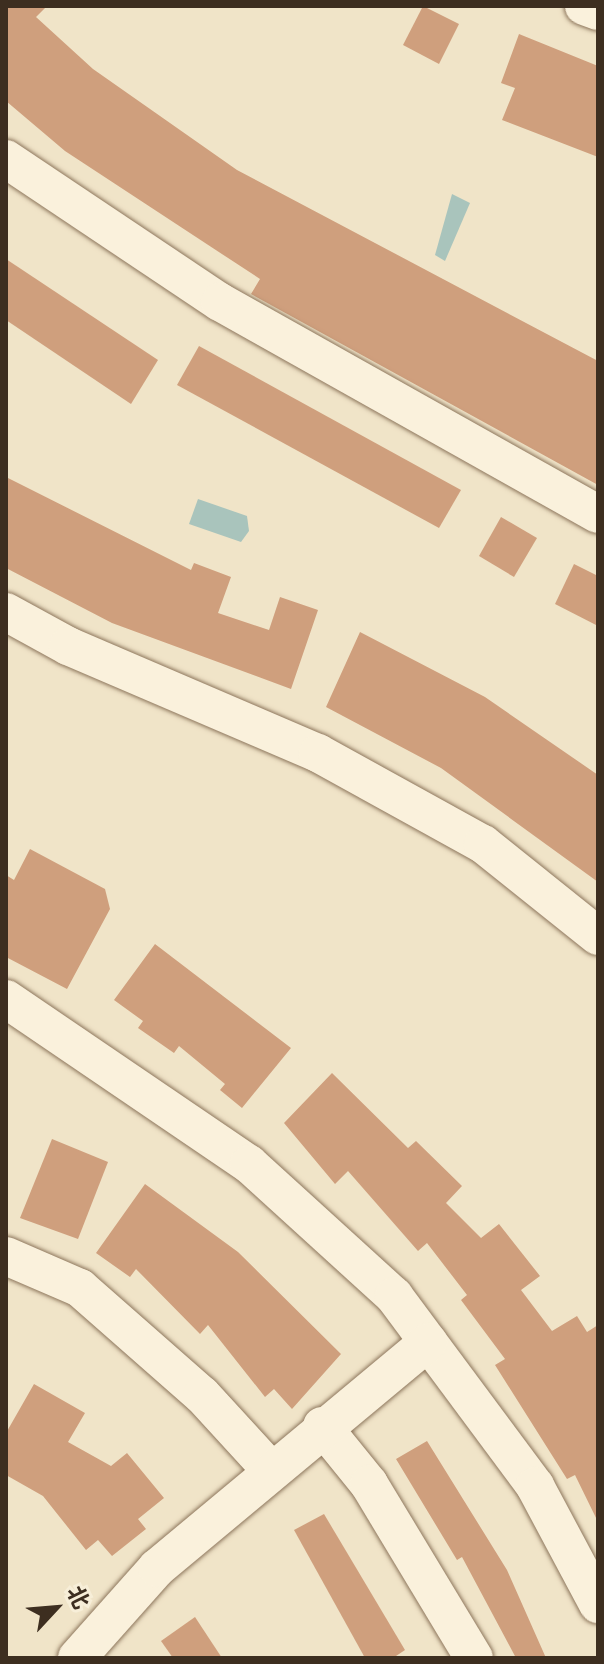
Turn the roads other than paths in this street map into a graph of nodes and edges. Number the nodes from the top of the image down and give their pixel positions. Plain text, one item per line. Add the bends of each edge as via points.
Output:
1 (584, 6) edge
2 (598, 11) edge
3 (6, 159) edge
4 (598, 514) edge
5 (6, 612) edge
6 (598, 936) edge
7 (6, 999) edge
8 (6, 1256) edge
9 (428, 1342) junction
10 (322, 1426) junction
11 (269, 1468) junction
12 (598, 1604) edge
13 (94, 1651) edge
14 (474, 1658) edge

1 - 2 street
3 - 4 street via 220,302
5 - 6 street via 68,646 318,753 483,844
7 - 9 street via 249,1164 394,1296
8 - 11 street via 80,1288 202,1395
9 - 10 street
9 - 12 street via 535,1486
10 - 11 street
10 - 14 street via 369,1484
11 - 13 street via 157,1568

